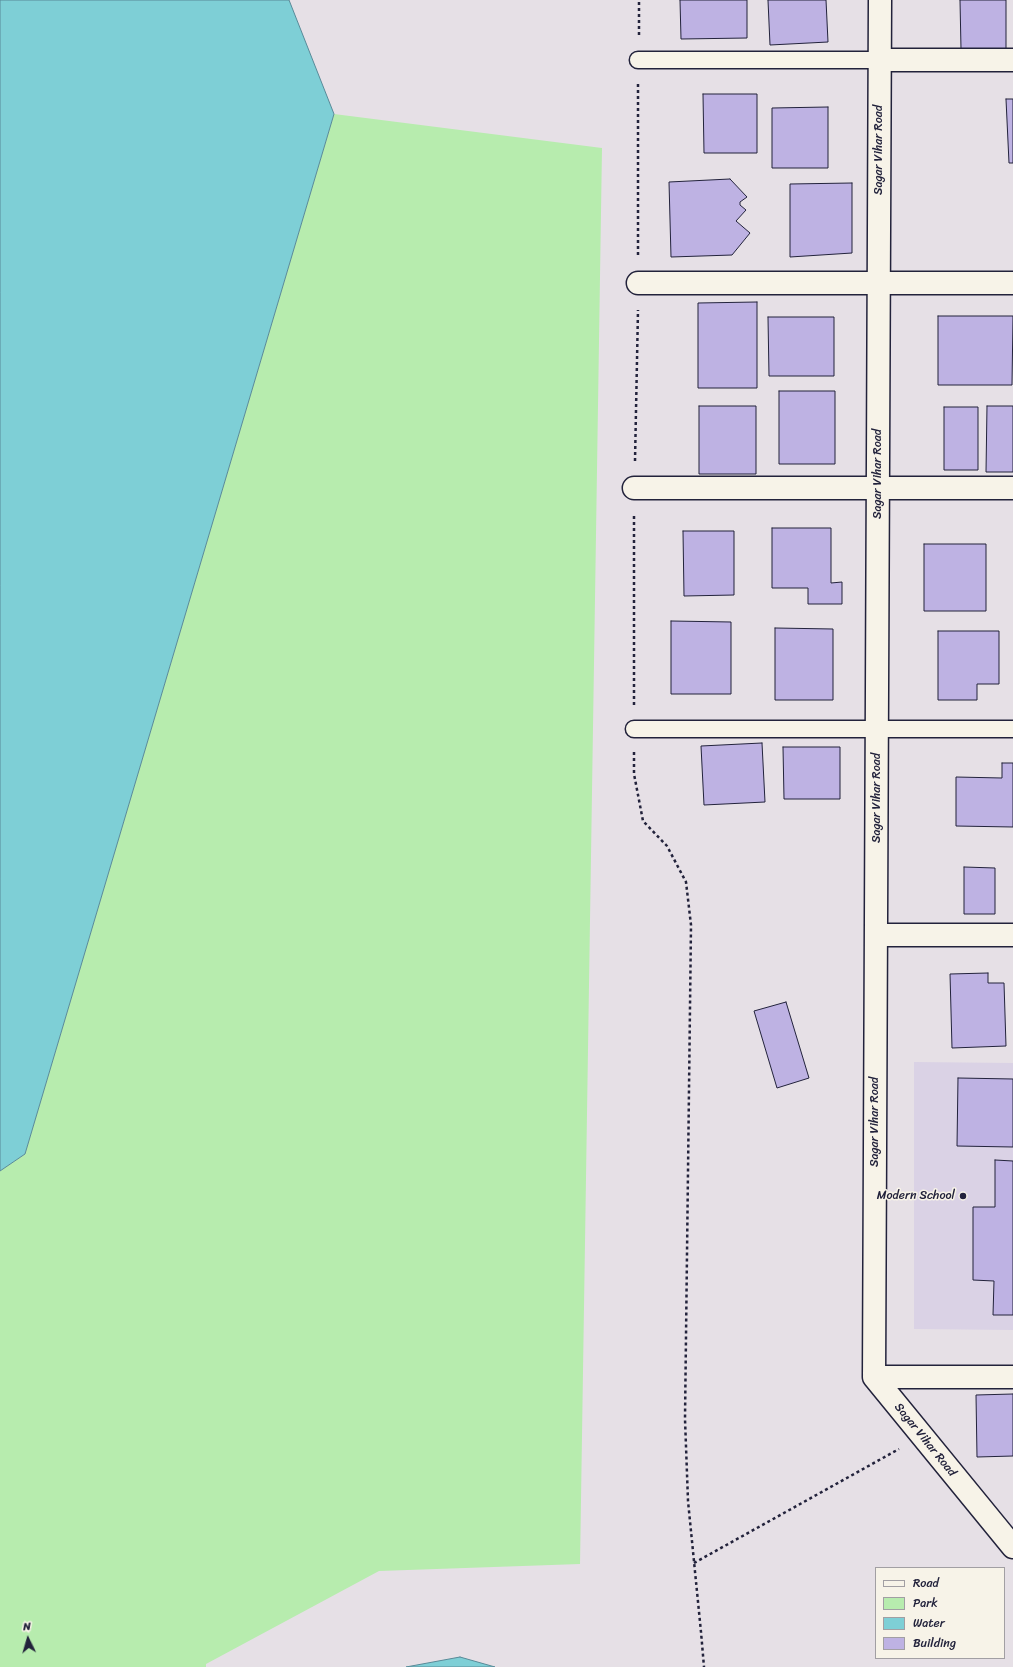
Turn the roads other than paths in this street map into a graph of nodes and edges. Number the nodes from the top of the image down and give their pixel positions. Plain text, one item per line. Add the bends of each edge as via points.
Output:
1 (880, 0) edge
2 (638, 60) road end
3 (880, 60) junction
4 (1013, 60) edge
5 (638, 283) road end
6 (879, 283) junction
7 (1013, 283) edge
8 (634, 488) road end
9 (878, 488) junction
10 (1013, 488) edge
11 (634, 729) road end
12 (877, 729) junction
13 (1013, 729) edge
14 (876, 935) junction
15 (1013, 935) edge
16 (874, 1377) junction
17 (1013, 1377) edge
18 (1013, 1547) edge

1 - 3 street, Sagar Vihar Road
2 - 3 lane
3 - 4 street
3 - 6 street, Sagar Vihar Road
5 - 6 street
6 - 7 street
6 - 9 street, Sagar Vihar Road
8 - 9 street
9 - 10 street
9 - 12 street, Sagar Vihar Road
11 - 12 lane
12 - 13 lane
12 - 14 street, Sagar Vihar Road
14 - 15 street
14 - 16 street, Sagar Vihar Road
16 - 17 street
16 - 18 street, Sagar Vihar Road

